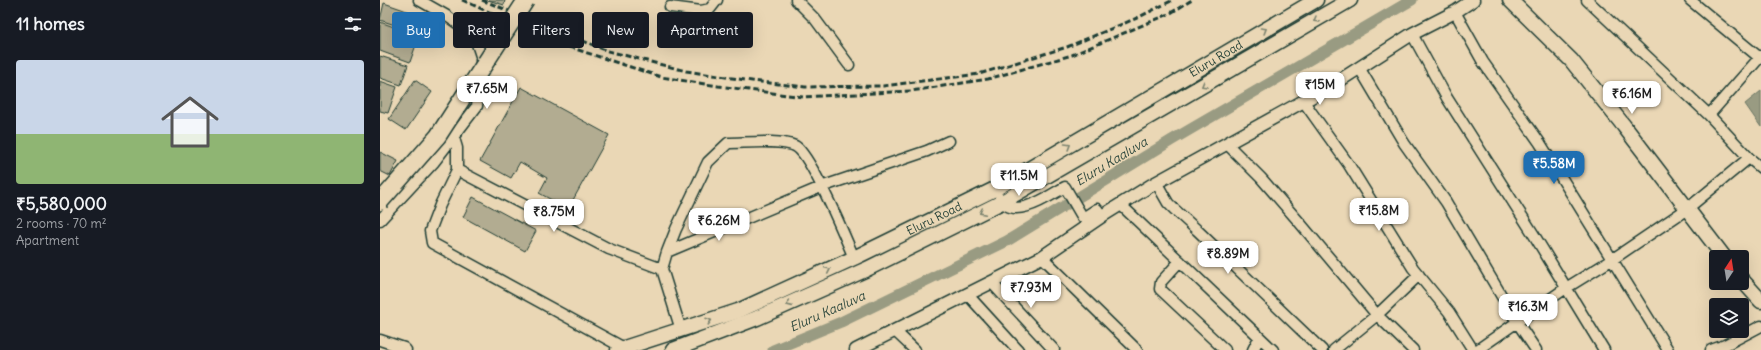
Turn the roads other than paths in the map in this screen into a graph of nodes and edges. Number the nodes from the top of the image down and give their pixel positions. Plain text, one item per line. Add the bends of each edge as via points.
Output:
1 (419, 0) edge
2 (526, 0) edge
3 (717, 0) edge
4 (796, 0) edge
5 (1316, 0) edge
6 (1350, 0) edge
7 (1473, 0) edge
8 (1510, 0) edge
9 (1587, 0) edge
10 (1690, 0) edge
11 (670, 7) dead end
12 (1455, 12) junction
13 (1412, 34) junction
14 (1760, 57) edge
15 (849, 65) dead end
16 (1360, 69) junction
17 (481, 72) junction
18 (1304, 102) junction
19 (1709, 115) junction
20 (454, 138) junction
21 (949, 141) dead end
22 (1227, 144) junction
23 (1749, 158) junction
24 (1761, 168) edge
25 (457, 170) junction
26 (1153, 184) junction
27 (821, 187) junction
28 (995, 189) junction
29 (380, 202) edge
30 (1002, 202) junction
31 (1121, 205) junction
32 (1687, 209) junction
33 (1099, 213) junction
34 (380, 220) edge
35 (1719, 250) edge
36 (667, 252) junction
37 (1042, 257) junction
38 (854, 258) junction
39 (1613, 259) junction
40 (1180, 261) junction
41 (662, 269) junction
42 (1419, 276) junction
43 (991, 282) junction
44 (1566, 288) junction
45 (1749, 288) edge
46 (967, 294) junction
47 (1761, 301) edge
48 (1377, 315) junction
49 (1517, 322) junction
50 (1761, 326) edge
51 (681, 330) junction
52 (895, 330) junction
53 (1259, 338) junction
54 (380, 340) edge
55 (1728, 347) edge
56 (621, 349) edge
57 (406, 350) edge
58 (673, 350) edge
59 (856, 350) edge
60 (915, 350) edge
61 (1018, 350) edge
62 (1054, 350) edge
63 (1137, 350) edge
64 (1225, 350) edge
65 (1253, 350) edge
66 (1273, 350) edge
67 (1322, 350) edge
68 (1334, 350) edge
69 (1413, 350) edge
70 (1473, 350) edge
71 (1477, 350) edge
72 (1536, 350) edge
73 (1604, 350) edge
74 (1668, 350) edge
75 (1711, 350) edge

1 - 17 street via 456,22 476,41 481,56
2 - 17 main road, bridge
3 - 11 street via 710,9 701,11
4 - 15 street via 815,20
28 -> 5 main road, Eluru Road
6 -> 30 main road, Eluru Road
7 - 12 street
8 - 32 main road via 1571,60
9 - 19 street
10 - 14 street
12 - 13 street
12 - 39 street via 1483,62 1540,143
13 - 16 street
13 - 44 street via 1447,98
14 - 19 street
16 - 18 street
16 - 49 street via 1404,143 1446,202
17 - 20 street via 476,106
17 - 29 main road, bridge via 438,136
18 - 22 street
18 - 42 street via 1349,166
19 - 23 street
20 - 25 street via 457,148
20 - 34 street
21 - 27 street
22 - 26 street
22 - 48 street via 1300,222
23 - 24 street
23 - 32 street
25 - 41 street via 609,249
25 - 56 street via 430,231 432,243
26 - 31 street
26 - 67 street via 1174,209
27 - 36 street
27 - 36 street via 801,149 794,145 728,143 708,162
27 - 38 street via 830,201
28 - 30 street
28 - 38 main road, Eluru Road
30 - 33 street via 1009,206 1024,208 1065,187 1083,218
30 -> 58 main road, Eluru Road via 846,278 757,318
31 - 33 street
31 - 40 street
32 - 35 main road
32 - 39 street
33 - 37 street
36 - 41 street
37 - 43 street
37 - 63 street
51 -> 38 main road, Eluru Road via 738,312
39 - 44 street
39 - 74 street
40 - 53 street
40 - 64 street via 1161,282 1160,288
41 - 51 street
42 - 48 street
42 - 70 street via 1449,312
43 - 46 street
43 - 62 street
44 - 49 street
44 - 73 street
45 - 47 main road
46 - 52 street
46 - 61 street
48 - 68 street
48 - 69 street
49 - 71 street
49 - 72 street
50 - 55 street
51 - 56 main road, Eluru Road
52 - 59 street
52 - 60 street
53 - 65 street
53 - 66 street
54 - 57 street
55 - 75 street

